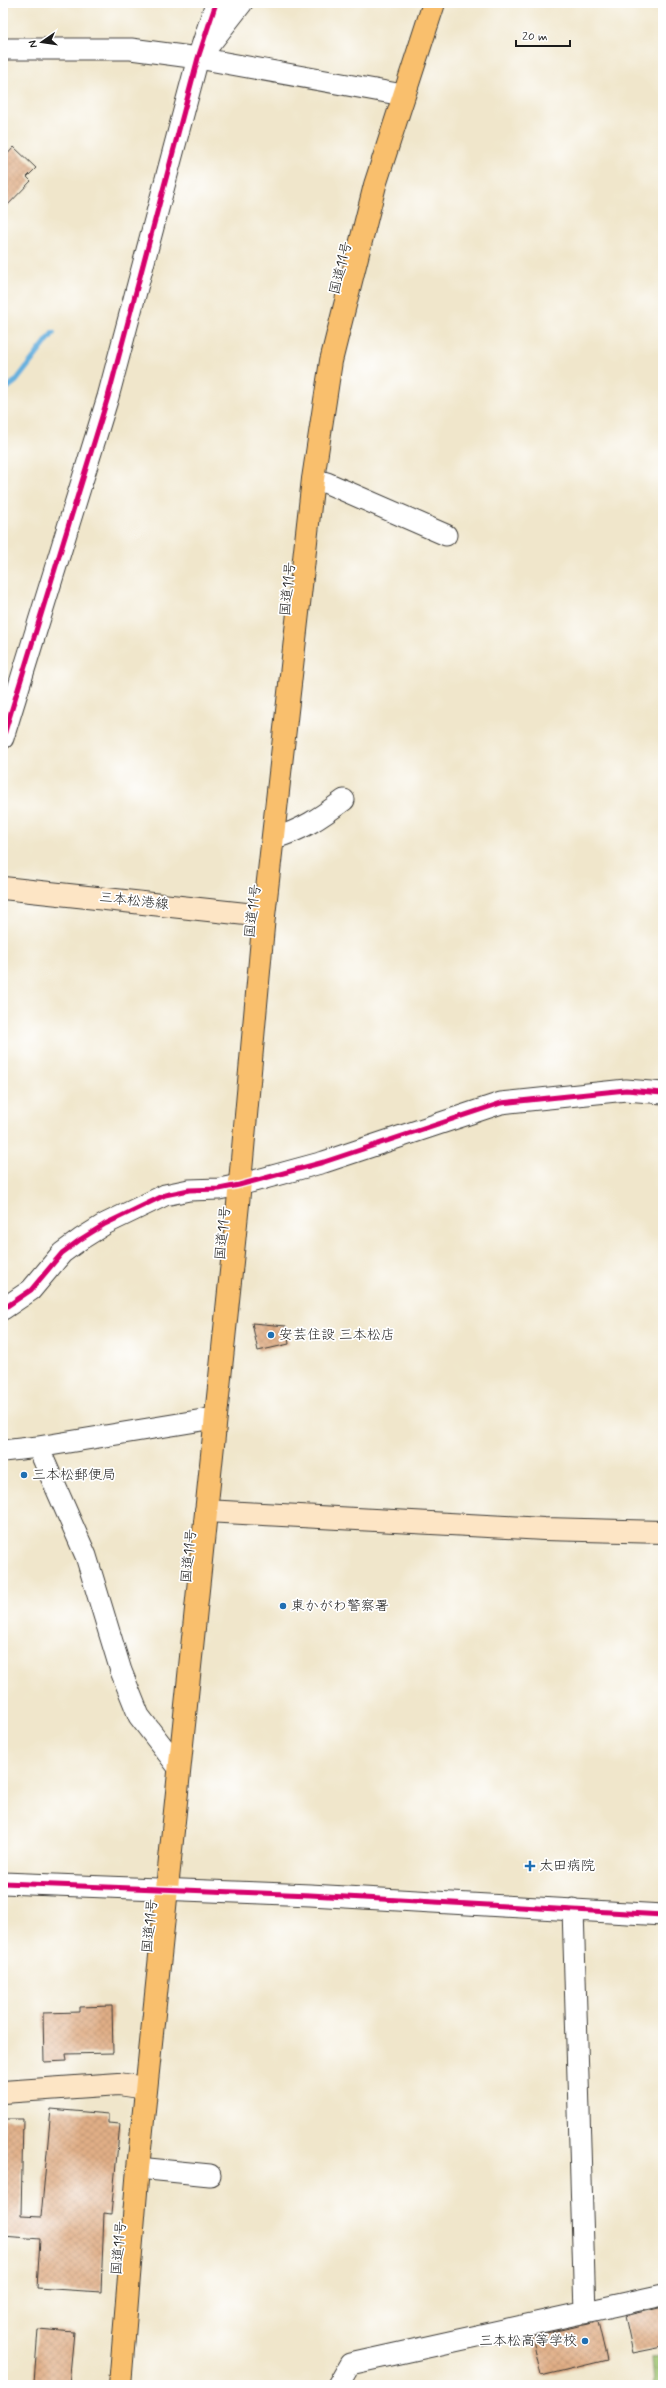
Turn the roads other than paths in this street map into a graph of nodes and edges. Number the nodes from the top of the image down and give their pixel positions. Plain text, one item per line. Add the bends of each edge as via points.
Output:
1 (216, 3) edge
2 (242, 3) edge
3 (434, 3) edge
4 (3, 50) edge
5 (198, 58) junction
6 (403, 95) junction
7 (313, 479) junction
8 (446, 535) dead end
9 (3, 738) edge
10 (344, 800) dead end
11 (274, 838) junction
12 (3, 888) edge
13 (264, 916) junction
14 (663, 1093) edge
15 (239, 1185) junction
16 (3, 1309) edge
17 (215, 1418) junction
18 (38, 1447) junction
19 (3, 1451) edge
20 (206, 1511) junction
21 (663, 1532) edge
22 (179, 1768) junction
23 (3, 1883) edge
24 (166, 1890) junction
25 (573, 1909) junction
26 (663, 1915) edge
27 (146, 2088) junction
28 (3, 2092) edge
29 (138, 2168) junction
30 (210, 2175) dead end
31 (663, 2295) edge
32 (585, 2313) junction
33 (120, 2385) edge
34 (338, 2385) edge

1 - 5 street
2 - 5 street
3 - 6 highway, 国道11号
4 - 5 street via 131,49
5 - 6 street
5 - 9 street via 108,397
6 - 7 highway, 国道11号 via 374,185 331,360
7 - 8 street
7 - 11 highway, 国道11号
10 - 11 street via 314,822 291,834
11 - 13 highway, 国道11号
12 - 13 street, 三本松港線
13 - 15 highway, 国道11号
14 - 15 street via 626,1090 501,1103 324,1162
15 - 16 street via 188,1190 165,1196 105,1224 62,1253 31,1290
15 - 17 highway, 国道11号
17 - 18 street
17 - 20 highway, 国道11号
18 - 19 street
18 - 22 street via 86,1556 120,1671 139,1716
20 - 21 street via 544,1529
20 - 22 highway, 国道11号
22 - 24 highway, 国道11号
23 - 24 street
24 - 25 street via 310,1894
24 - 27 highway, 国道11号
25 - 26 street
25 - 32 street
27 - 28 street via 119,2084
27 - 29 highway, 国道11号
29 - 30 street
29 - 33 highway, 国道11号
31 - 32 street
32 - 34 street via 350,2364

